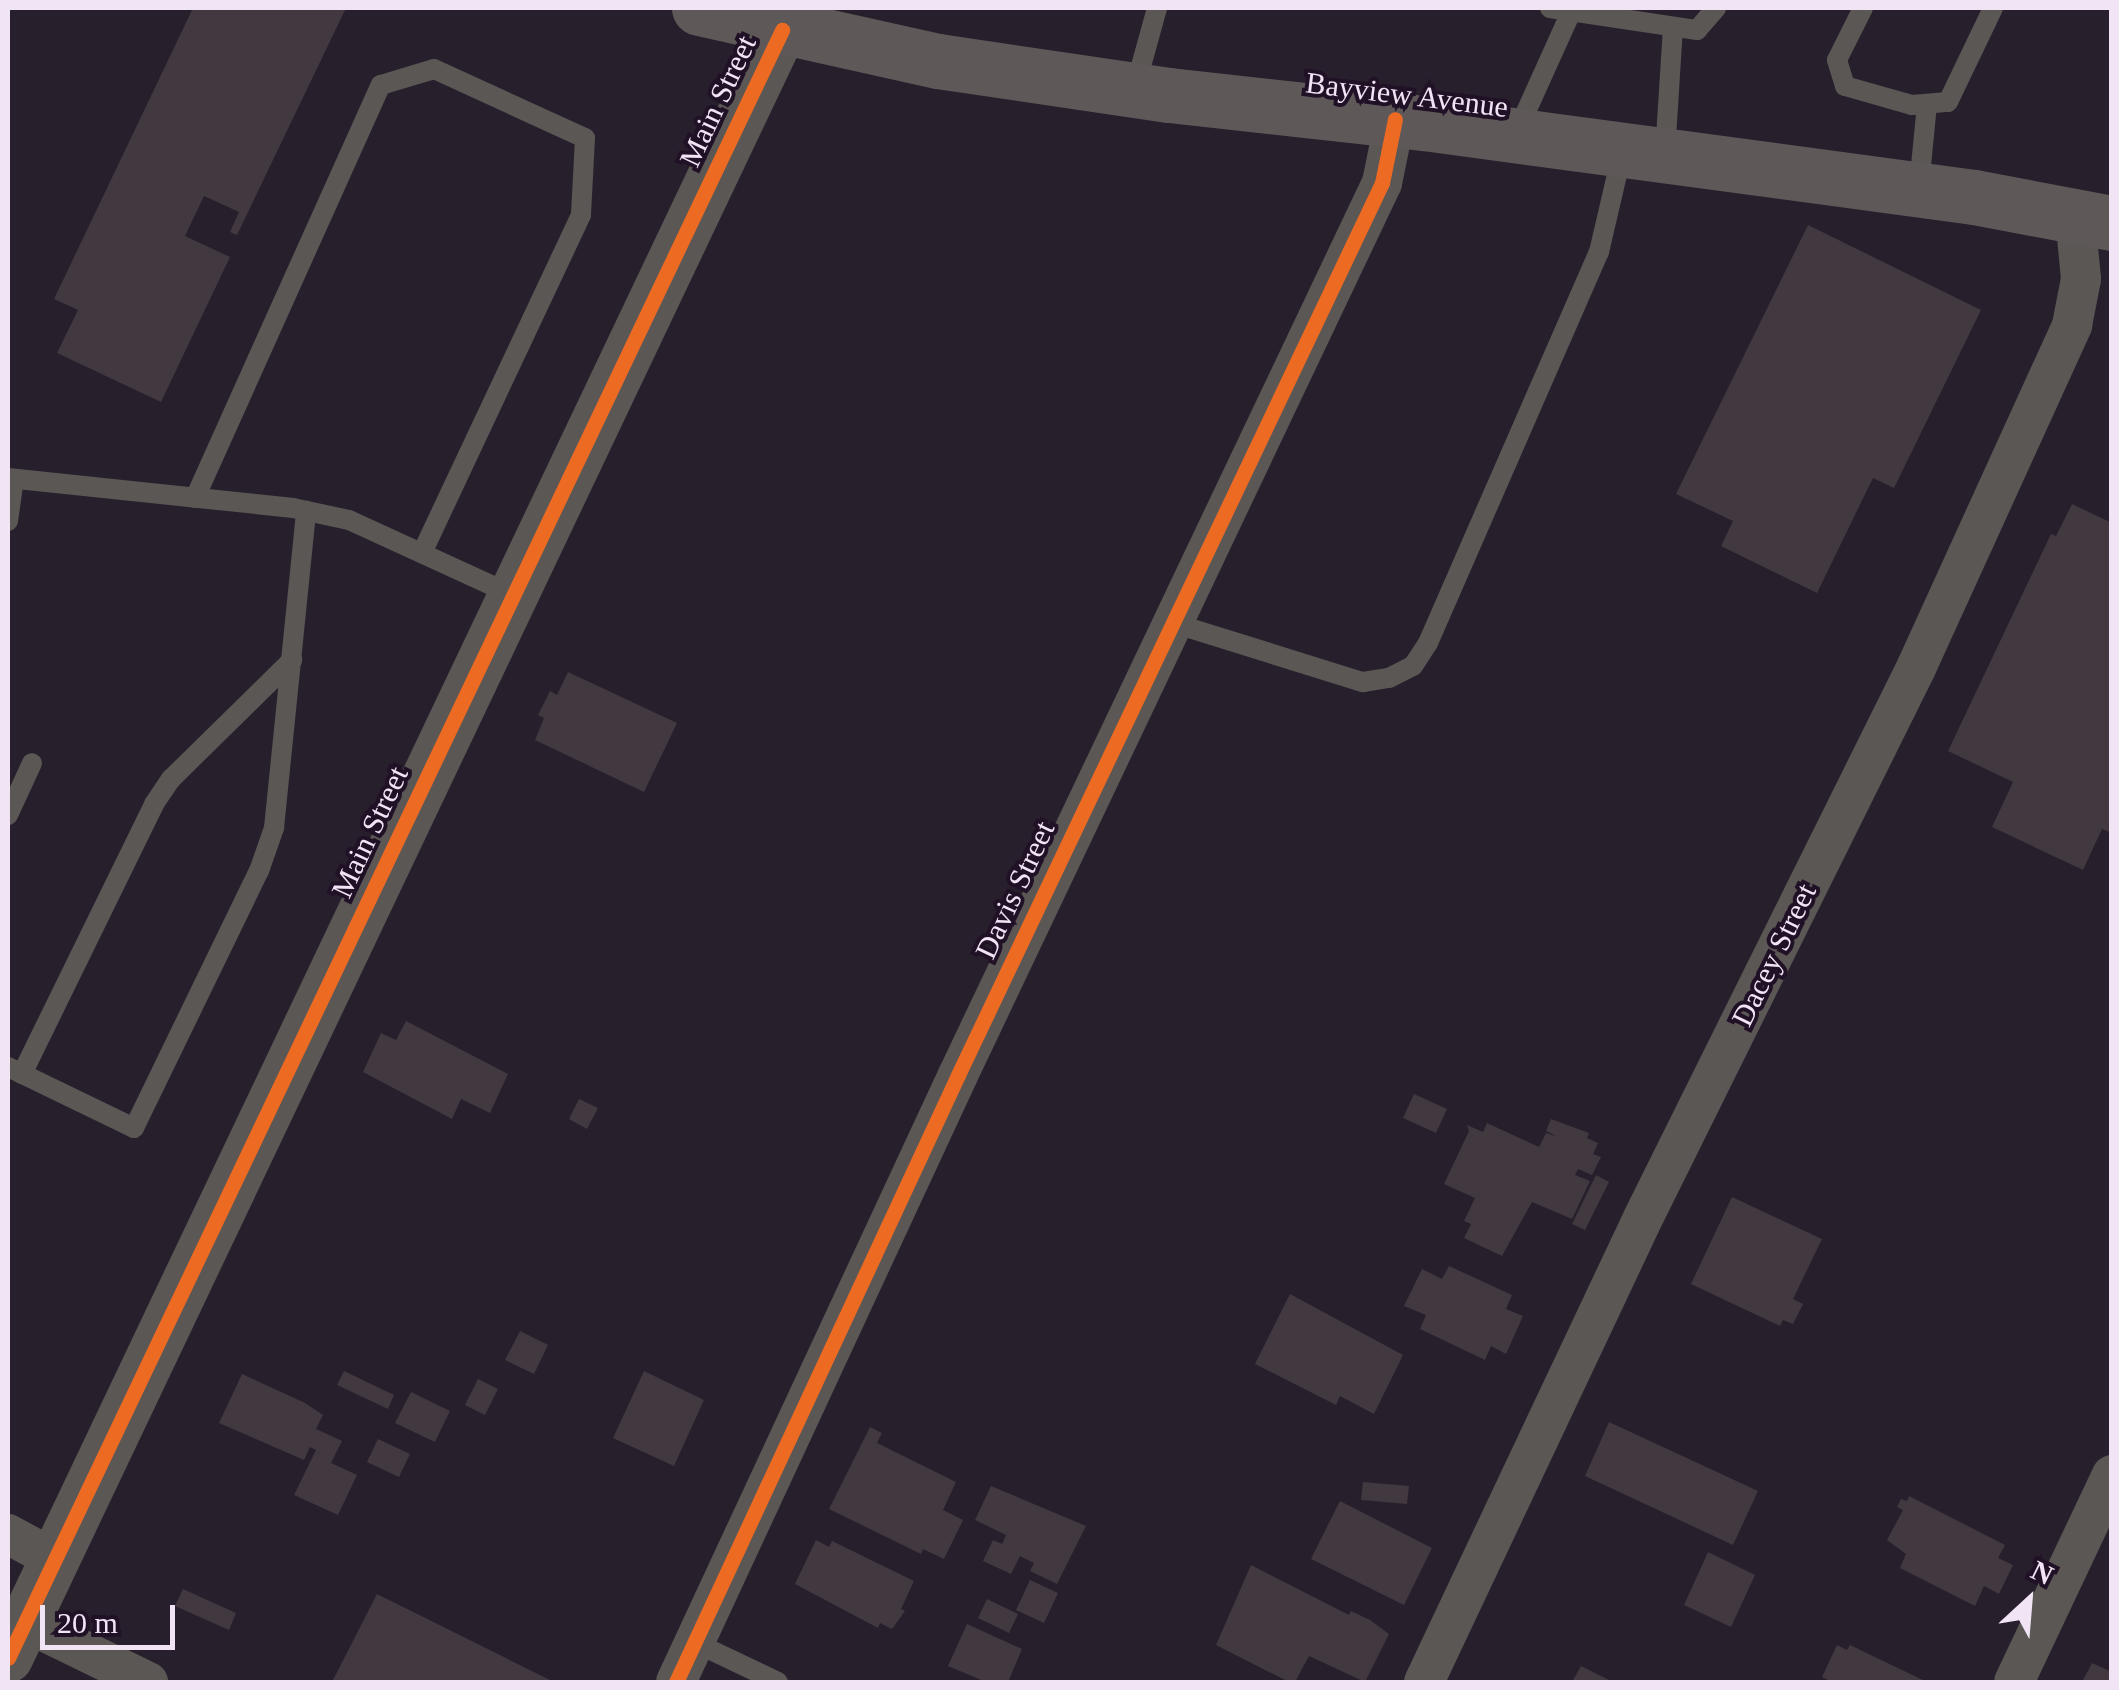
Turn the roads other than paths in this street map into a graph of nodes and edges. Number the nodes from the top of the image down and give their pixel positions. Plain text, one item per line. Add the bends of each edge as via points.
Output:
1 (699, 8) edge
2 (1158, 8) edge
3 (1550, 8) edge
4 (1716, 8) edge
5 (1863, 8) edge
6 (1993, 8) edge
7 (1572, 9) edge
8 (1673, 27) junction
9 (782, 30) junction
10 (1134, 90) junction
11 (1927, 104) junction
12 (1395, 120) junction
13 (1515, 136) junction
14 (1644, 155) junction
15 (1918, 190) junction
16 (2093, 219) edge
17 (11, 479) edge
18 (196, 498) junction
19 (306, 511) junction
20 (8, 521) edge
21 (423, 551) junction
22 (514, 594) junction
23 (1173, 623) junction
24 (292, 660) junction
25 (32, 764) dead end
26 (8, 815) edge
27 (15, 1070) edge
28 (2112, 1475) edge
29 (8, 1534) edge
30 (54, 1559) junction
31 (16, 1640) edge
32 (694, 1642) junction
33 (148, 1682) edge
34 (676, 1682) edge
35 (778, 1682) edge
36 (1424, 1682) edge
37 (2014, 1682) edge

1 - 9 main road, Bayview Avenue
2 - 10 lane
3 - 7 lane
4 - 8 lane via 1697,30
5 - 11 lane via 1838,60 1845,86
6 - 11 lane via 1948,102
7 - 8 lane
7 - 13 lane
8 - 14 lane
9 - 10 main road, Bayview Avenue
9 - 22 street, Main Street
10 - 12 main road, Bayview Avenue
11 - 15 lane
12 - 13 main road, Bayview Avenue
12 - 23 street, Davis Street via 1382,182
13 - 14 main road, Bayview Avenue
14 - 15 main road, Bayview Avenue
14 - 23 lane via 1413,666 1362,682
15 - 16 main road, Bayview Avenue
16 - 36 street, Dacey Street via 2072,325 1916,668 1644,1216
17 - 18 lane
17 - 20 lane
18 - 19 lane
18 - 21 lane via 381,85 434,69 585,138 581,214
19 - 21 lane via 349,520
19 - 24 lane
21 - 22 lane
22 - 30 street, Main Street
23 - 32 street, Davis Street
24 - 27 lane via 154,804
24 - 27 lane via 274,828 134,1128
25 - 26 lane
28 - 37 street
29 - 30 street
30 - 31 street, Main Street
31 - 33 street
32 - 34 street, Davis Street
32 - 35 lane

